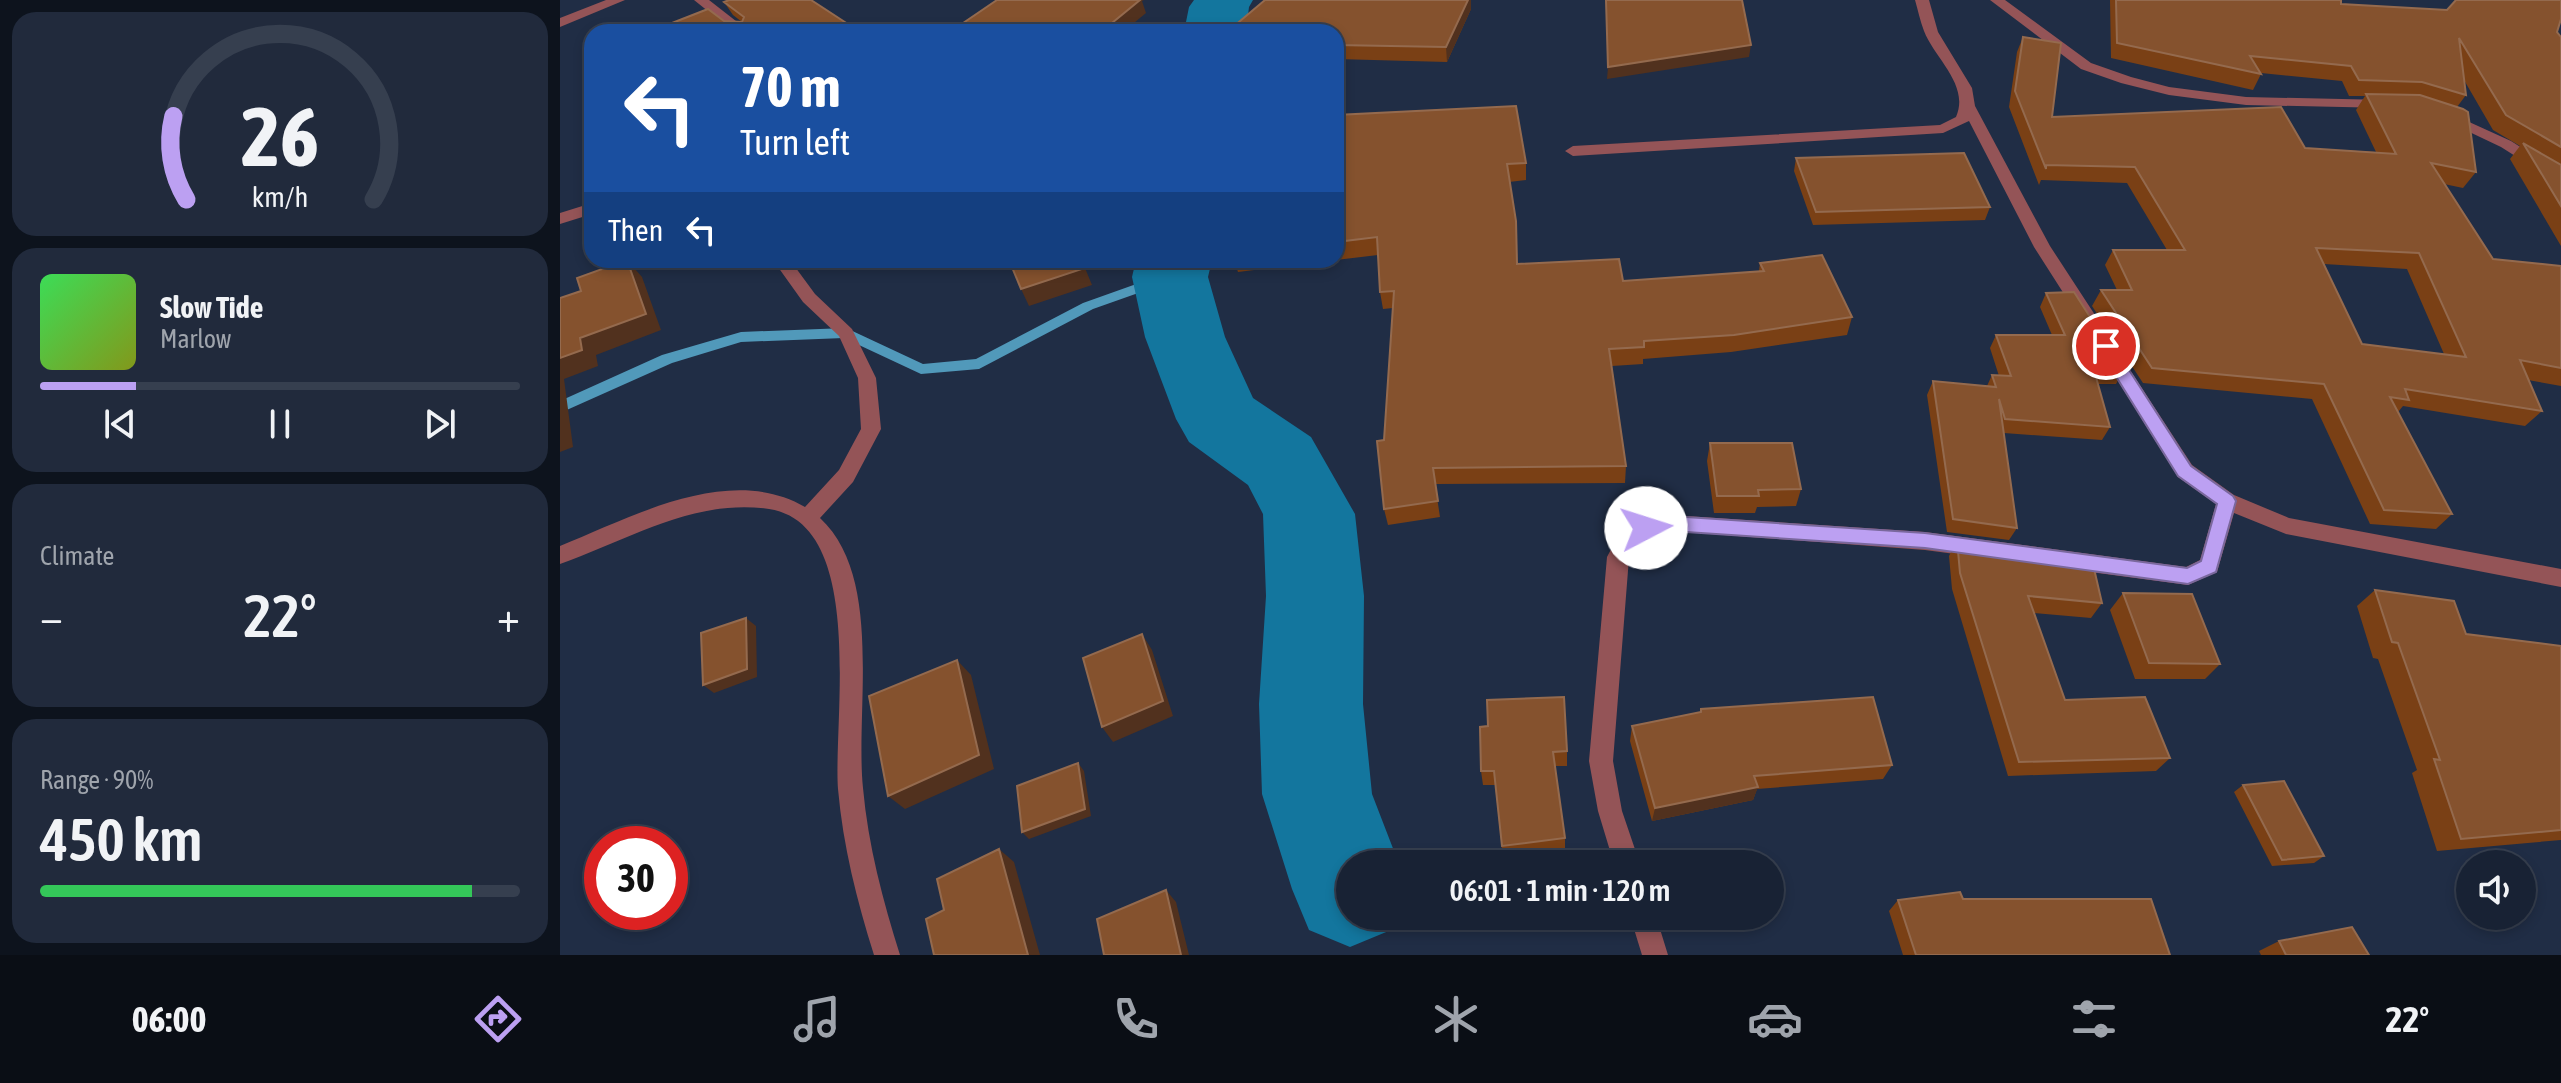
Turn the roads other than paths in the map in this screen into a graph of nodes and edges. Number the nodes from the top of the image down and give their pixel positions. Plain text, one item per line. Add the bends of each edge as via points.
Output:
1 (618, 0) edge
2 (701, 0) edge
3 (1922, 0) edge
4 (1997, 0) edge
5 (560, 23) edge
6 (732, 24) edge
7 (2396, 104) edge
8 (1968, 106) junction
9 (2435, 111) edge
10 (1573, 151) dead end
11 (2561, 180) edge
12 (584, 211) edge
13 (560, 219) edge
14 (787, 268) edge
15 (2227, 501) junction
16 (807, 518) junction
17 (560, 555) edge
18 (2561, 578) edge
19 (1623, 850) edge
20 (1647, 930) edge
21 (887, 955) edge
22 (1655, 955) edge

1 - 5 street
2 - 6 street
3 - 8 street via 1931,32 1965,88
4 - 7 street via 2086,66 2126,80 2246,101
8 - 10 street via 1962,120 1943,129
8 - 15 street via 2042,247 2185,471
9 - 11 street via 2458,119
12 - 13 street
14 - 16 street via 846,333 867,378 871,429 846,476
15 - 18 street via 2286,526
15 - 19 street via 2209,566 2188,576 1925,541 1671,523 1626,539 1618,557 1601,761
16 - 17 street via 772,501 727,500 681,508
16 - 21 street via 834,551 847,592 849,767 865,885
20 - 22 street

